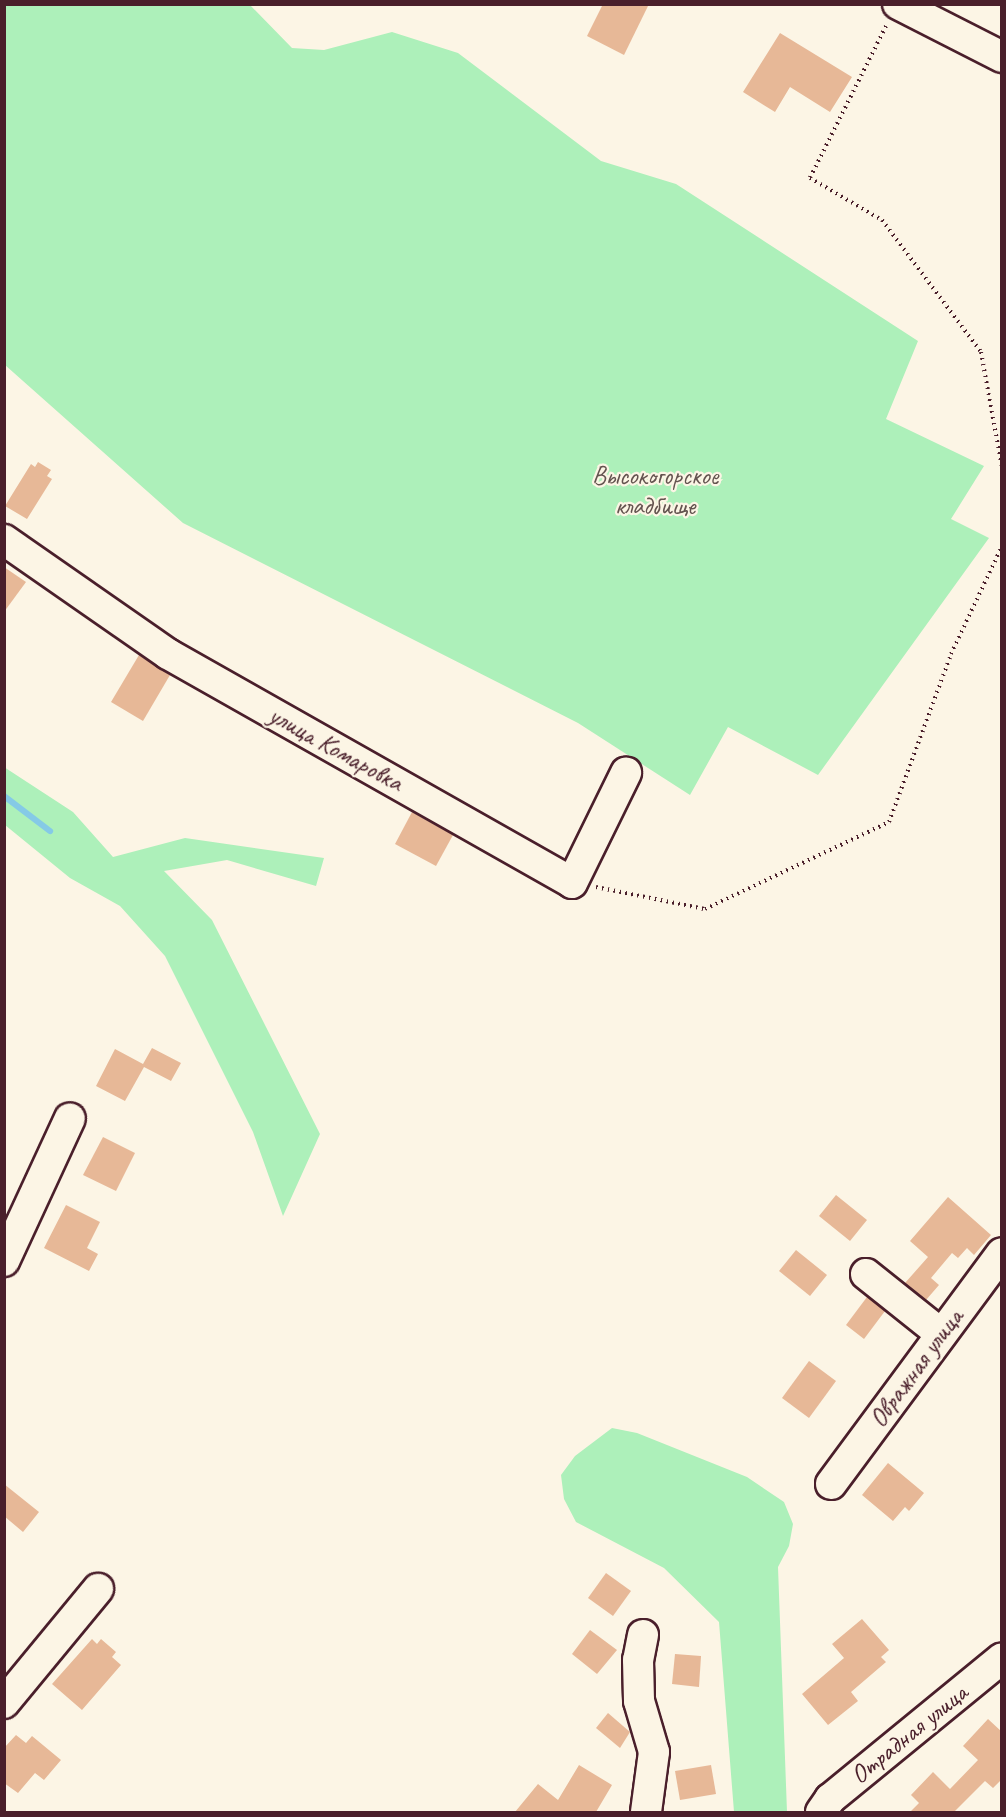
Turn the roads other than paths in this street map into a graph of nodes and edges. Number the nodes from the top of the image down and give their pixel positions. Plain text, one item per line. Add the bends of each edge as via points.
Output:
1 (895, 10) edge
2 (1002, 57) edge
3 (4, 540) edge
4 (626, 773) dead end
5 (70, 1118) dead end
6 (1002, 1253) edge
7 (4, 1261) edge
8 (866, 1274) dead end
9 (940, 1333) junction
10 (831, 1484) dead end
11 (98, 1589) dead end
12 (643, 1635) dead end
13 (1002, 1658) edge
14 (4, 1703) edge
15 (646, 1812) edge
16 (821, 1812) edge

1 - 2 street
3 - 4 street, улица Комаровка via 168,654 572,883
5 - 7 street
6 - 9 street, Овражная улица
8 - 9 street
9 - 10 street, Овражная улица
11 - 14 street
12 - 15 street via 638,1660 639,1701 654,1752
13 - 16 street, Отрадная улица via 830,1799

